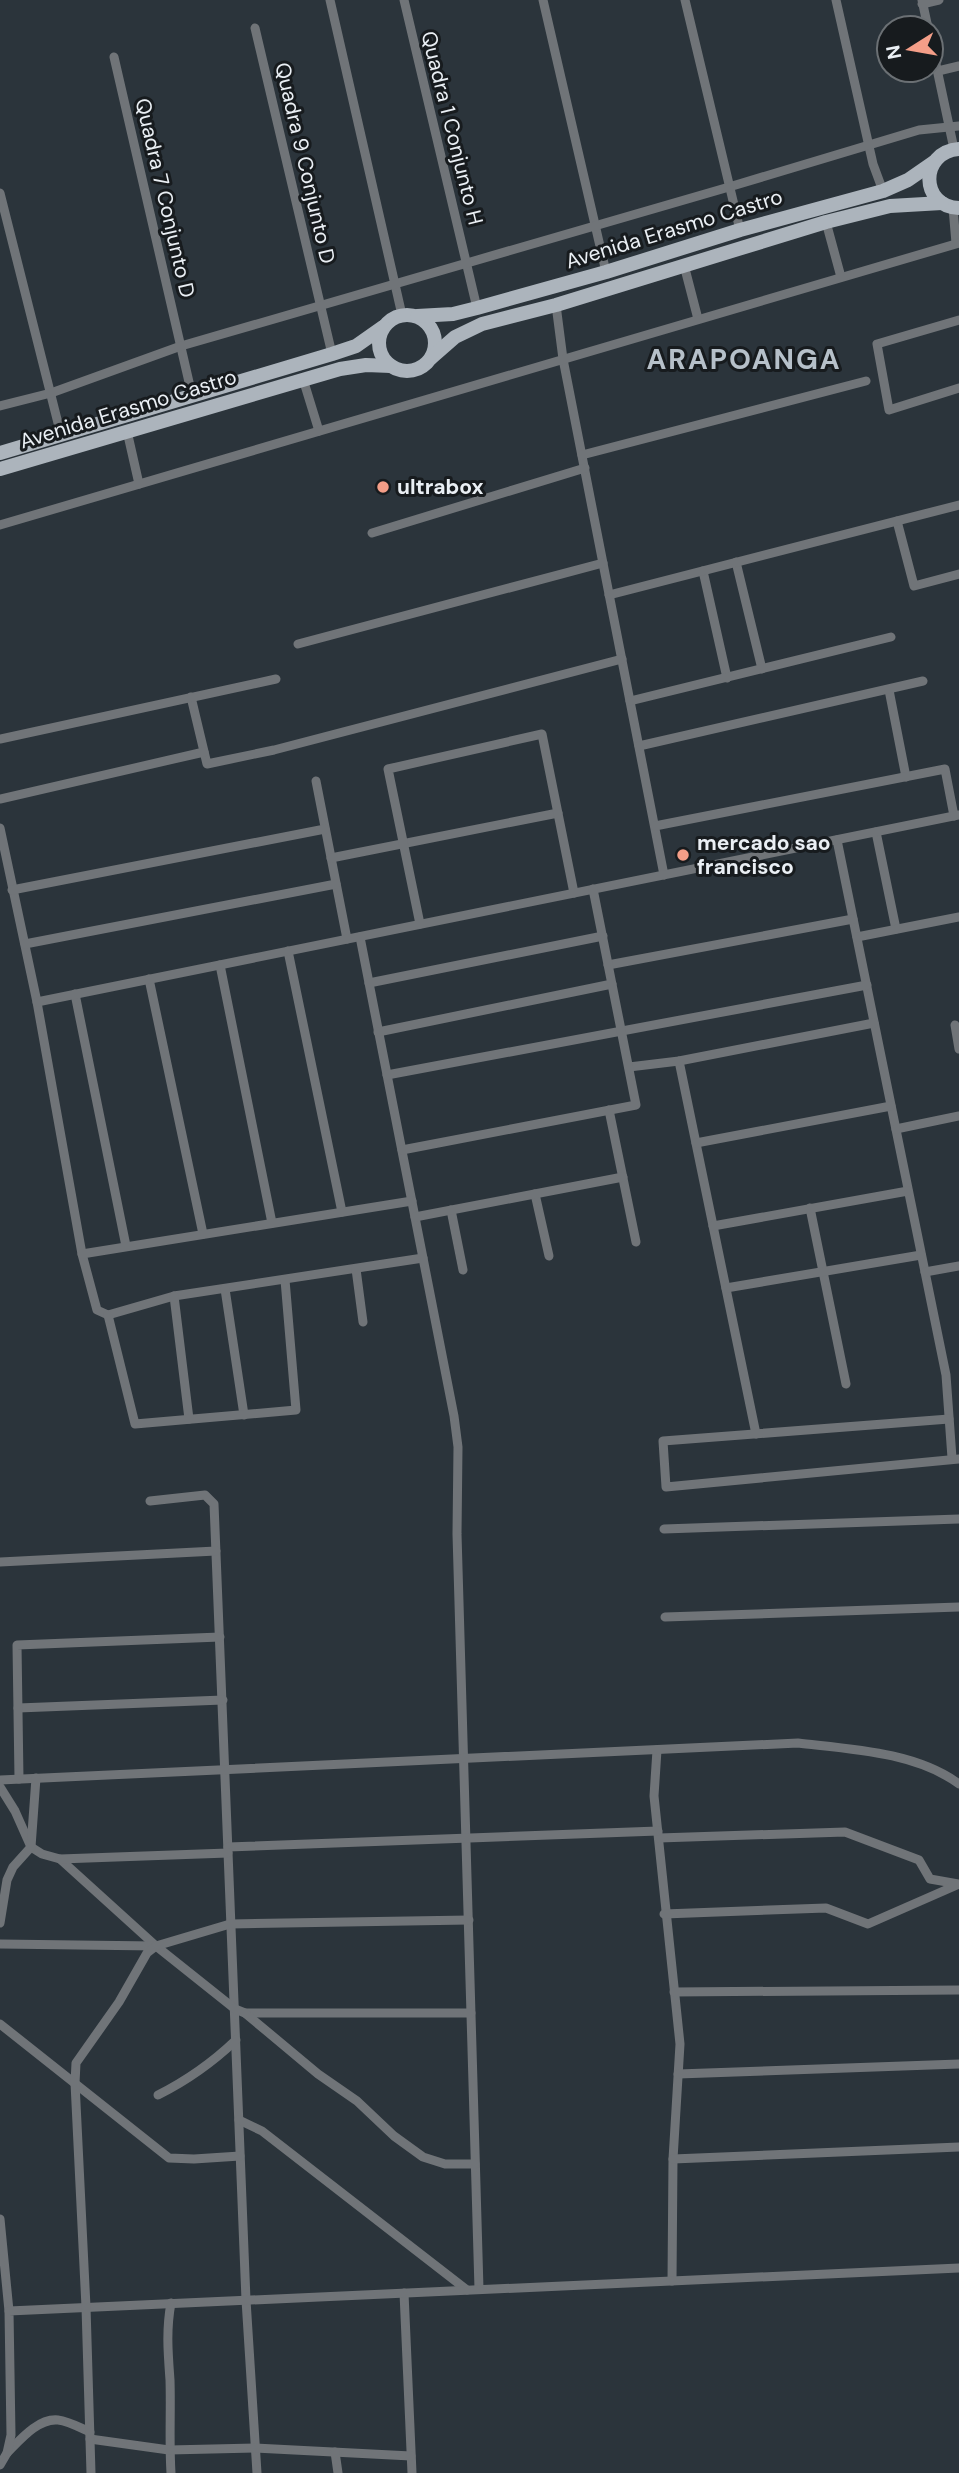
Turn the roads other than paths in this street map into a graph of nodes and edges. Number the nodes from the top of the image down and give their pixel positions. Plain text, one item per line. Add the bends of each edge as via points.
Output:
1 (330, 0) edge
2 (404, 0) edge
3 (543, 0) edge
4 (685, 0) edge
5 (836, 0) edge
6 (939, 0) edge
7 (922, 2) edge
8 (255, 28) dead end
9 (114, 57) dead end
10 (942, 84) edge
11 (955, 127) edge
12 (869, 146) junction
13 (956, 149) edge
14 (934, 162) junction
15 (729, 187) junction
16 (883, 191) junction
17 (0, 194) edge
18 (951, 207) edge
19 (826, 222) junction
20 (595, 226) junction
21 (740, 230) junction
22 (958, 243) edge
23 (467, 263) junction
24 (684, 265) junction
25 (606, 272) junction
26 (841, 277) junction
27 (396, 284) junction
28 (555, 305) junction
29 (320, 306) junction
30 (477, 308) junction
31 (402, 315) junction
32 (417, 316) junction
33 (698, 319) junction
34 (959, 320) edge
35 (383, 327) junction
36 (181, 346) junction
37 (332, 354) junction
38 (431, 358) junction
39 (563, 359) junction
40 (391, 366) junction
41 (303, 379) junction
42 (866, 381) dead end
43 (959, 388) edge
44 (51, 393) junction
45 (192, 395) junction
46 (0, 407) edge
47 (127, 431) junction
48 (319, 431) junction
49 (61, 435) junction
50 (0, 453) edge
51 (582, 455) junction
52 (584, 468) junction
53 (0, 469) edge
54 (139, 484) junction
55 (959, 505) edge
56 (897, 521) junction
57 (0, 524) edge
58 (372, 533) dead end
59 (736, 562) junction
60 (603, 563) junction
61 (703, 571) junction
62 (959, 574) edge
63 (609, 595) junction
64 (891, 637) dead end
65 (298, 644) dead end
66 (622, 659) junction
67 (762, 669) junction
68 (727, 678) junction
69 (276, 679) dead end
70 (923, 681) dead end
71 (889, 690) junction
72 (191, 697) junction
73 (630, 701) junction
74 (0, 740) edge
75 (639, 746) junction
76 (204, 752) junction
77 (906, 777) junction
78 (316, 781) dead end
79 (0, 799) edge
80 (558, 813) junction
81 (957, 815) edge
82 (655, 826) junction
83 (0, 828) edge
84 (325, 829) junction
85 (876, 832) junction
86 (837, 840) junction
87 (403, 844) junction
88 (331, 858) junction
89 (664, 875) junction
90 (336, 884) junction
91 (593, 889) junction
92 (12, 890) junction
93 (574, 893) junction
94 (959, 917) edge
95 (853, 919) junction
96 (420, 924) junction
97 (896, 929) junction
98 (603, 936) junction
99 (360, 937) junction
100 (857, 937) junction
101 (347, 939) junction
102 (24, 944) junction
103 (288, 951) junction
104 (220, 965) junction
105 (608, 965) junction
106 (149, 979) junction
107 (369, 983) junction
108 (612, 984) junction
109 (867, 985) junction
110 (75, 995) junction
111 (37, 1002) junction
112 (874, 1023) junction
113 (955, 1025) dead end
114 (621, 1030) junction
115 (379, 1032) junction
116 (959, 1049) edge
117 (679, 1061) junction
118 (629, 1067) junction
119 (387, 1075) junction
120 (891, 1107) junction
121 (610, 1110) junction
122 (959, 1116) edge
123 (896, 1129) junction
124 (696, 1143) junction
125 (402, 1150) junction
126 (623, 1177) junction
127 (908, 1191) junction
128 (535, 1194) junction
129 (412, 1201) junction
130 (810, 1208) junction
131 (451, 1210) junction
132 (342, 1212) junction
133 (415, 1217) junction
134 (272, 1223) junction
135 (713, 1226) junction
136 (203, 1234) junction
137 (636, 1242) dead end
138 (125, 1246) junction
139 (82, 1254) junction
140 (921, 1255) junction
141 (549, 1256) dead end
142 (423, 1258) junction
143 (959, 1266) edge
144 (356, 1269) junction
145 (463, 1270) dead end
146 (823, 1271) junction
147 (925, 1272) junction
148 (285, 1280) junction
149 (726, 1288) junction
150 (225, 1289) junction
151 (174, 1297) junction
152 (108, 1315) junction
153 (363, 1322) dead end
154 (846, 1384) dead end
155 (244, 1415) junction
156 (189, 1419) junction
157 (949, 1419) junction
158 (756, 1434) junction
159 (956, 1458) edge
160 (150, 1501) dead end
161 (959, 1519) edge
162 (664, 1529) dead end
163 (216, 1551) junction
164 (0, 1562) edge
165 (959, 1607) edge
166 (665, 1617) dead end
167 (220, 1637) junction
168 (223, 1700) junction
169 (18, 1708) junction
170 (657, 1750) junction
171 (464, 1758) junction
172 (225, 1769) junction
173 (36, 1778) junction
174 (19, 1779) junction
175 (0, 1780) edge
176 (959, 1784) edge
177 (0, 1787) edge
178 (659, 1834) junction
179 (466, 1838) junction
180 (31, 1847) junction
181 (228, 1850) junction
182 (60, 1859) junction
183 (959, 1884) edge
184 (664, 1914) junction
185 (469, 1920) junction
186 (0, 1923) edge
187 (230, 1924) junction
188 (0, 1944) edge
189 (156, 1946) junction
190 (959, 1990) edge
191 (674, 1992) junction
192 (234, 2009) junction
193 (471, 2012) junction
194 (245, 2013) junction
195 (0, 2024) edge
196 (9, 2032) junction
197 (0, 2040) edge
198 (236, 2040) junction
199 (959, 2064) edge
200 (678, 2074) junction
201 (75, 2083) junction
202 (158, 2095) dead end
203 (239, 2120) junction
204 (959, 2147) edge
205 (240, 2156) junction
206 (673, 2159) junction
207 (475, 2164) junction
208 (0, 2219) edge
209 (959, 2268) edge
210 (672, 2281) junction
211 (467, 2290) junction
212 (479, 2290) junction
213 (404, 2293) junction
214 (246, 2300) junction
215 (171, 2304) junction
216 (86, 2307) junction
217 (9, 2311) junction
218 (90, 2435) junction
219 (255, 2448) junction
220 (169, 2450) junction
221 (335, 2452) junction
222 (7, 2453) junction
223 (411, 2456) junction
224 (0, 2465) edge
225 (91, 2473) edge
226 (171, 2473) edge
227 (257, 2473) edge
228 (338, 2473) edge
229 (412, 2473) edge

1 - 27 street
2 - 23 street, Quadra 1 Conjunto H
3 - 20 street
4 - 15 street
5 - 12 street
6 - 7 street
8 - 29 street, Quadra 9 Conjunto D
9 - 36 street, Quadra 7 Conjunto D
10 - 11 street
11 - 12 street via 919,130
11 - 13 street
12 - 15 street
12 - 16 street
13 - 14 main road, Avenida Erasmo Castro
14 - 16 main road, Avenida Erasmo Castro
14 - 18 main road via 929,184 934,195
15 - 20 street
15 - 21 street
16 - 21 main road, Avenida Erasmo Castro
17 - 44 street
18 - 19 main road, Avenida Erasmo Castro via 890,206
18 - 22 street
19 - 24 main road, Avenida Erasmo Castro
19 - 26 street
20 - 23 street
20 - 25 street
21 - 25 main road, Avenida Erasmo Castro
22 - 26 street
23 - 27 street
23 - 30 street, Quadra 1 Conjunto H
24 - 28 main road, Avenida Erasmo Castro
24 - 33 street
25 - 30 main road, Avenida Erasmo Castro
26 - 33 street
27 - 29 street
27 - 31 street
28 - 38 main road, Avenida Erasmo Castro via 482,324 455,337
28 - 39 street
29 - 36 street
29 - 37 street, Quadra 9 Conjunto D
30 - 32 main road, Avenida Erasmo Castro
31 - 32 main road
31 - 35 main road
32 - 38 main road via 435,337
33 - 39 street
34 - 43 street via 877,344 889,410
35 - 37 main road, Avenida Erasmo Castro via 356,346
35 - 40 main road via 380,348
36 - 44 street
36 - 45 street, Quadra 7 Conjunto D
37 - 45 main road, Avenida Erasmo Castro
38 - 40 main road via 413,370
39 - 48 street
39 - 51 street
40 - 41 main road, Avenida Erasmo Castro via 366,365
41 - 47 main road, Avenida Erasmo Castro
41 - 48 street
42 - 51 street
44 - 46 street
44 - 49 street
45 - 49 main road, Avenida Erasmo Castro
47 - 53 main road, Avenida Erasmo Castro
47 - 54 street
48 - 54 street
49 - 50 main road, Avenida Erasmo Castro
51 - 52 street
52 - 58 street
52 - 60 street
54 - 57 street
55 - 56 street
56 - 59 street
56 - 62 street via 914,586
59 - 61 street
59 - 67 street
60 - 63 street
60 - 65 street
61 - 63 street
61 - 68 street
63 - 66 street
64 - 67 street
66 - 73 street
66 - 76 street via 207,764
67 - 68 street
68 - 73 street
69 - 72 street
70 - 71 street
71 - 75 street
71 - 77 street
72 - 74 street
72 - 76 street
73 - 75 street
75 - 82 street
76 - 79 street
77 - 81 street via 945,769
77 - 82 street
78 - 84 street
80 - 87 street
80 - 87 street via 542,734 388,769
80 - 93 street
81 - 85 street
82 - 89 street
83 - 92 street
84 - 88 street
84 - 92 street
85 - 86 street
85 - 97 street
86 - 89 street
86 - 95 street
87 - 88 street
87 - 96 street
88 - 90 street
89 - 91 street
90 - 101 street
90 - 102 street
91 - 93 street
91 - 98 street
92 - 102 street
93 - 96 street
94 - 97 street
95 - 100 street
95 - 105 street
96 - 99 street
97 - 100 street
98 - 105 street
98 - 107 street
99 - 101 street
99 - 107 street
100 - 109 street
101 - 103 street
102 - 111 street
103 - 104 street
103 - 132 street
104 - 106 street
104 - 134 street
105 - 108 street
106 - 110 street
106 - 136 street
107 - 115 street
108 - 114 street
108 - 115 street
109 - 112 street
109 - 114 street
110 - 111 street
110 - 138 street
111 - 139 street
112 - 117 street
112 - 120 street
113 - 116 street
114 - 118 street
114 - 119 street
115 - 119 street
117 - 118 street
117 - 124 street
118 - 121 street via 636,1105
119 - 125 street
120 - 123 street
120 - 124 street
121 - 125 street
121 - 126 street
122 - 123 street
123 - 127 street
124 - 135 street
125 - 129 street
126 - 128 street
126 - 137 street
127 - 130 street
127 - 140 street
128 - 131 street
128 - 141 street
129 - 132 street
129 - 133 street
130 - 135 street
130 - 146 street
131 - 133 street
131 - 145 street
132 - 134 street
133 - 142 street
134 - 136 street
135 - 149 street
136 - 138 street
138 - 139 street
139 - 152 street via 94,1303
140 - 146 street
140 - 147 street
142 - 144 street
142 - 171 street via 458,1447
143 - 147 street
144 - 148 street
144 - 153 street
146 - 149 street
146 - 154 street
147 - 157 street via 946,1375
148 - 150 street
148 - 155 street via 296,1410
149 - 158 street
150 - 151 street
150 - 155 street
151 - 152 street
151 - 156 street
152 - 156 street via 135,1424
155 - 156 street
157 - 158 street
157 - 159 street
158 - 159 street via 663,1441 666,1487
160 - 163 street via 196,1495 212,1499
161 - 162 street
163 - 164 street
163 - 167 street
165 - 166 street
167 - 168 street
167 - 169 street via 17,1645
168 - 169 street
168 - 172 street
169 - 174 street
170 - 171 street
170 - 176 street via 798,1743 882,1753 947,1775
170 - 178 street via 654,1796
171 - 172 street
171 - 179 street
172 - 173 street
172 - 181 street
173 - 174 street
173 - 180 street
174 - 175 street
177 - 180 street
178 - 179 street
178 - 183 street via 845,1832 919,1860 929,1879
178 - 184 street
179 - 181 street
179 - 185 street
180 - 182 street
180 - 186 street via 7,1880
181 - 182 street
181 - 187 street
182 - 189 street
183 - 184 street via 868,1924 825,1908
184 - 191 street
185 - 187 street
185 - 193 street
187 - 189 street
187 - 192 street
188 - 189 street
189 - 192 street
189 - 201 street via 76,2063
190 - 191 street
191 - 200 street via 680,2033
192 - 194 street
192 - 198 street
193 - 194 street
193 - 207 street
194 - 207 street via 423,2157 445,2164
195 - 196 street
196 - 197 street
196 - 201 street
198 - 202 street
198 - 203 street
199 - 200 street
200 - 206 street
201 - 205 street via 169,2158
201 - 216 street
203 - 205 street
203 - 211 street via 262,2131
204 - 206 street
205 - 214 street
206 - 210 street
207 - 212 street
208 - 217 street
209 - 210 street
210 - 212 street
211 - 212 street
211 - 213 street
213 - 214 street
213 - 223 street
214 - 215 street
214 - 219 street
215 - 216 street
215 - 220 street via 166,2338
216 - 217 street
216 - 218 street
217 - 222 street via 11,2435
218 - 220 street
218 - 222 street via 58,2420 44,2422
218 - 225 street
219 - 220 street
219 - 221 street
219 - 227 street
220 - 226 street
221 - 223 street
221 - 228 street
222 - 224 street
223 - 229 street

